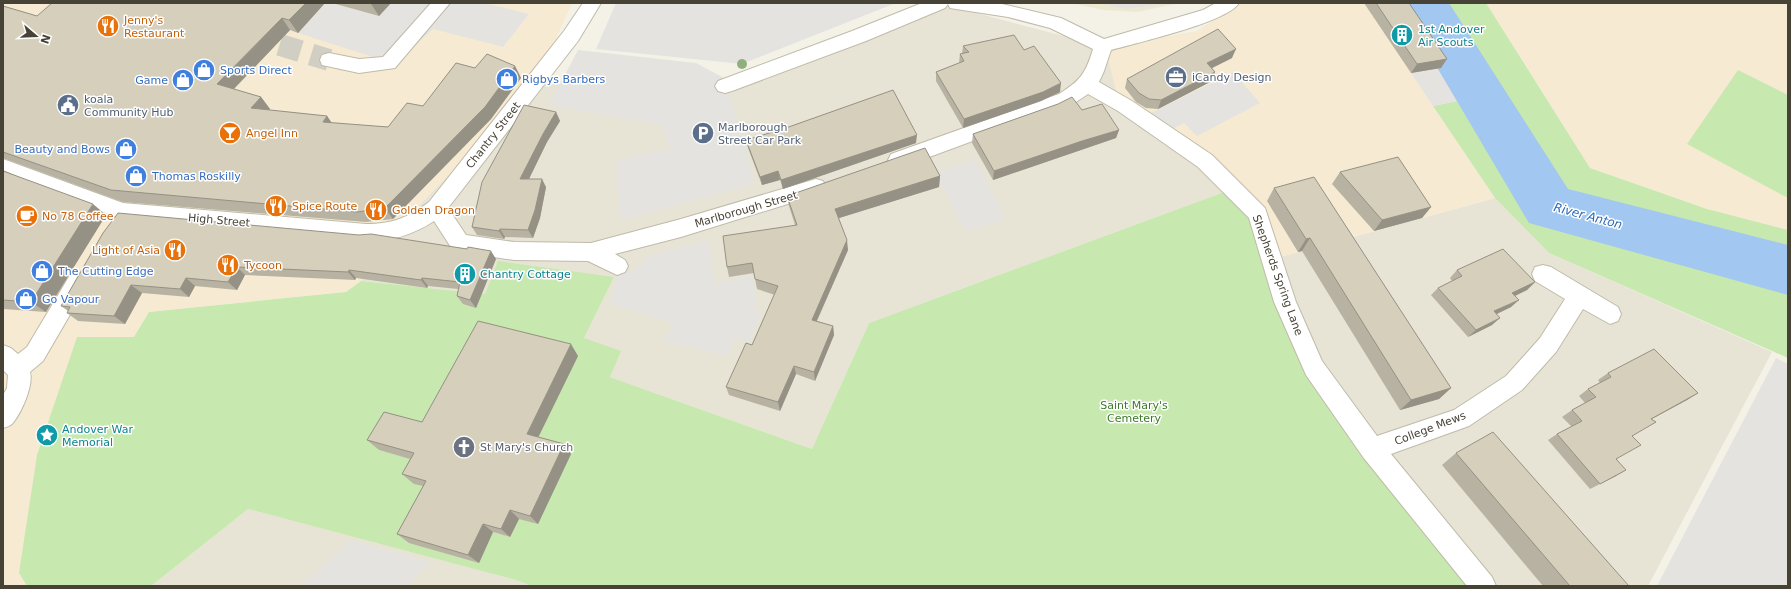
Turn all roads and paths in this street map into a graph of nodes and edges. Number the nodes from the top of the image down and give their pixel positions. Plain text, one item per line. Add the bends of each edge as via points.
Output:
1 (441, 3) edge
2 (592, 3) edge
3 (939, 3) edge
4 (956, 3) edge
5 (1230, 3) edge
6 (1103, 46) junction
7 (329, 60) tunnel mouth
8 (1087, 84) junction
9 (725, 86) dead end
10 (882, 165) edge
11 (3, 167) edge
12 (837, 180) edge
13 (436, 208) junction
14 (122, 212) junction
15 (109, 229) edge
16 (591, 252) junction
17 (90, 261) edge
18 (617, 266) dead end
19 (1543, 274) dead end
20 (1579, 296) junction
21 (1610, 314) dead end
22 (10, 362) edge
23 (3, 417) edge
24 (1372, 449) junction
25 (1483, 586) edge

1 - 7 street via 388,63 359,66
2 - 13 street, Chantry Street via 566,42
3 - 9 street
4 - 6 street via 1008,11 1055,23
5 - 6 street via 1202,17
6 - 8 street via 1097,68
8 - 10 street via 1066,99 1048,107
8 - 24 street, Shepherds Spring Lane via 1125,106 1205,162 1258,214 1285,302 1314,368
11 - 14 street, High Street
12 - 16 street, Marlborough Street via 792,196
13 - 14 street, High Street via 412,225 386,233
13 - 16 street, Marlborough Street via 460,243 514,251
14 - 15 street
16 - 18 street
17 - 22 street via 35,354
19 - 20 street
20 - 21 street
20 - 24 street, College Mews via 1548,345 1514,383 1462,418
22 - 23 street via 21,376 18,389
24 - 25 street, Shepherds Spring Lane

